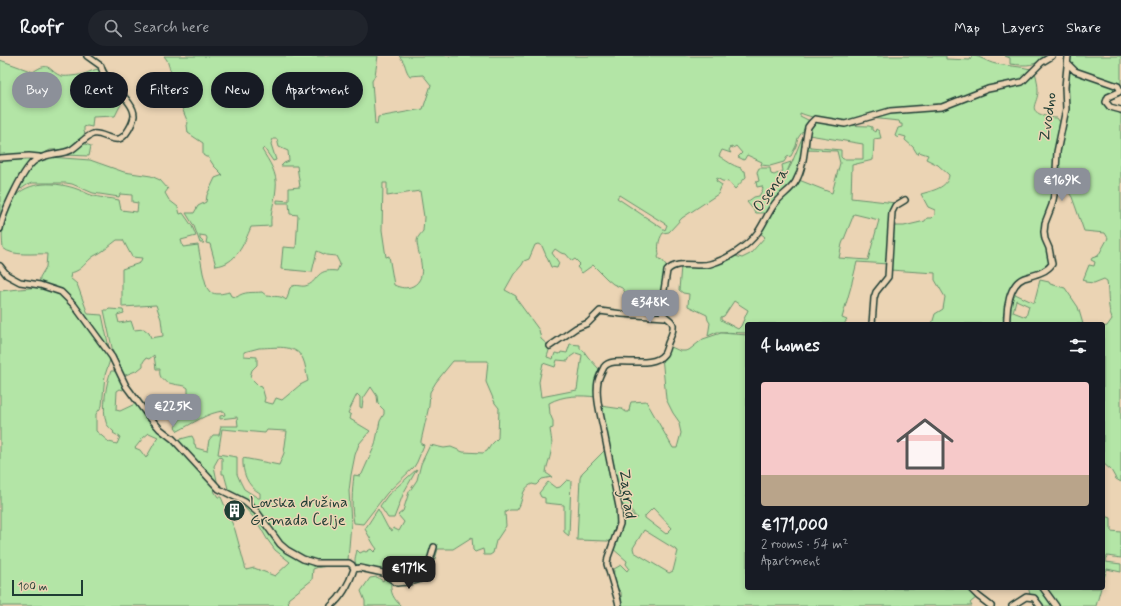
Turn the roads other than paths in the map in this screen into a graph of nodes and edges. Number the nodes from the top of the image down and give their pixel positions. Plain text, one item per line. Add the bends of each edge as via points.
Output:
1 (87, 56) edge
2 (1052, 56) edge
3 (1068, 56) edge
4 (1068, 64) junction
5 (1121, 110) edge
6 (0, 158) edge
7 (40, 158) junction
8 (905, 200) dead end
9 (0, 229) edge
10 (0, 266) edge
11 (665, 317) junction
12 (872, 322) edge
13 (1007, 322) edge
14 (550, 346) dead end
15 (599, 406) joint
16 (434, 548) dead end
17 (354, 569) junction
18 (972, 590) edge
19 (1044, 590) edge
20 (331, 606) edge
21 (619, 606) edge
22 (991, 606) edge
23 (1012, 606) edge
24 (1040, 606) edge
25 (1056, 606) edge

1 - 7 street via 101,66 106,77 132,107 134,117 124,136 120,138 113,139 94,134 69,151
2 - 11 street, Osenca via 1042,62 1022,82 988,88 942,106 890,111 845,124 815,119 808,128 802,165 796,182 777,201 758,233 730,256 710,264 670,267 667,271 662,309
3 - 4 street, Zvodno
4 - 5 street via 1075,71 1118,86 1119,92 1108,97 1106,102 1110,107
4 - 13 street, Zvodno via 1066,109 1057,152 1055,190 1044,232 1052,264 1034,276 1023,279 1014,287 1006,315
6 - 7 street
7 - 9 street via 28,166 4,214
8 - 12 street via 895,206 892,212 888,277 876,292
10 - 17 street via 7,275 20,282 61,292 85,319 112,357 126,386 151,419 219,489 245,502 257,512 287,550 310,561 327,564 349,563
11 - 14 street via 600,311 588,323
11 - 15 street, Osenca via 671,321 673,329 665,353 655,360 635,363 616,361 605,366 598,381
15 - 21 street, Zagrad via 619,507 620,524 607,564
16 - 17 street via 426,574 417,580 397,583 383,573
17 - 20 street via 342,595
18 - 22 street
19 - 25 street
23 - 24 street via 1026,596 1034,598

